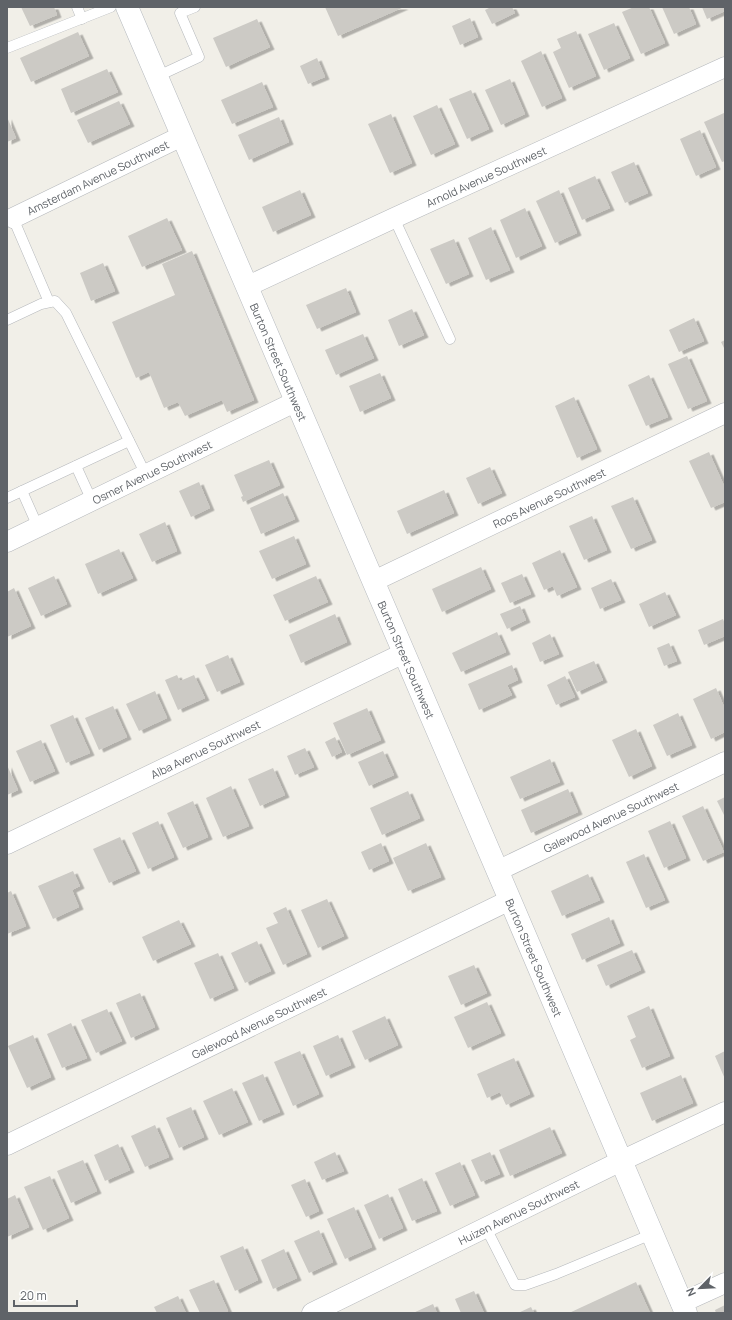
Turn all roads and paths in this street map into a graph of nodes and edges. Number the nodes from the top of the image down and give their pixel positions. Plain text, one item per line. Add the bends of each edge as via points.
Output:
1 (77, 7) edge
2 (111, 7) edge
3 (127, 7) edge
4 (195, 7) edge
5 (179, 10) edge
6 (82, 19) junction
7 (7, 48) edge
8 (725, 66) edge
9 (156, 77) junction
10 (182, 136) junction
11 (13, 218) joint
12 (394, 218) junction
13 (248, 286) junction
14 (49, 302) junction
15 (7, 320) edge
16 (450, 339) dead end
17 (296, 402) junction
18 (725, 413) edge
19 (129, 441) junction
20 (76, 466) junction
21 (146, 475) junction
22 (22, 491) junction
23 (7, 498) edge
24 (92, 501) junction
25 (38, 527) junction
26 (7, 542) edge
27 (374, 581) junction
28 (404, 653) junction
29 (725, 762) edge
30 (7, 844) edge
31 (497, 871) junction
32 (510, 900) junction
33 (725, 1112) edge
34 (7, 1145) edge
35 (621, 1161) junction
36 (486, 1228) junction
37 (652, 1234) junction
38 (725, 1283) edge
39 (683, 1308) edge
40 (312, 1313) edge

1 - 6 lane
2 - 6 lane
3 - 9 main road, Burton Street Southwest
4 - 5 lane
5 - 9 lane via 199,57
6 - 7 lane
8 - 12 street, Arnold Avenue Southwest
9 - 10 main road, Burton Street Southwest
10 - 11 street, Amsterdam Avenue Southwest
10 - 13 main road, Burton Street Southwest
11 - 14 lane
12 - 13 street, Arnold Avenue Southwest
12 - 16 lane
13 - 17 main road, Burton Street Southwest
14 - 15 lane
14 - 19 lane via 55,301 66,313
17 - 21 street, Osmer Avenue Southwest
17 - 27 main road, Burton Street Southwest
18 - 27 street, Roos Avenue Southwest
19 - 20 lane
19 - 21 lane
20 - 22 lane
20 - 24 lane
21 - 24 street, Osmer Avenue Southwest
22 - 23 lane
22 - 25 lane
24 - 25 street, Osmer Avenue Southwest
25 - 26 street, Osmer Avenue Southwest
27 - 28 main road, Burton Street Southwest
28 - 30 street, Alba Avenue Southwest
28 - 31 main road, Burton Street Southwest
29 - 31 street, Galewood Avenue Southwest
31 - 32 main road, Burton Street Southwest
32 - 34 street, Galewood Avenue Southwest
32 - 35 main road, Burton Street Southwest
33 - 35 street, Huizen Avenue Southwest
35 - 36 street, Huizen Avenue Southwest
35 - 37 main road, Burton Street Southwest
36 - 37 lane via 515,1285 525,1285 556,1274
36 - 40 street, Huizen Avenue Southwest
37 - 39 main road, Burton Street Southwest
38 - 39 street

